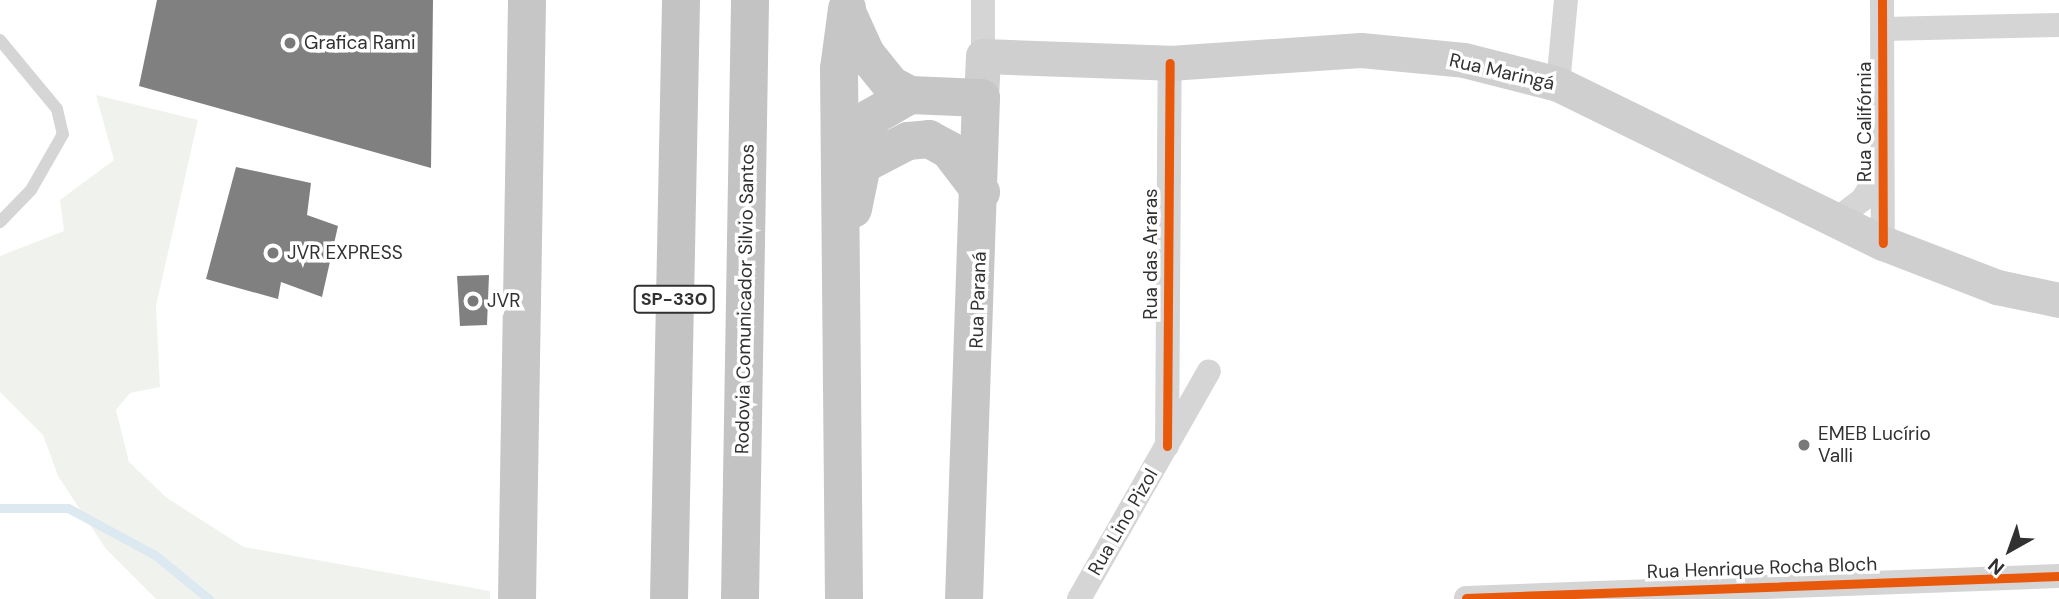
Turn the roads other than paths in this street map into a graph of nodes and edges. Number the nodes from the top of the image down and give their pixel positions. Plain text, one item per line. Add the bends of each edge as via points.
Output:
1 (527, 0) edge
2 (681, 0) edge
3 (750, 0) edge
4 (983, 0) edge
5 (1566, 0) edge
6 (1882, 0) edge
7 (847, 6) edge
8 (2059, 25) edge
9 (1883, 29) junction
10 (0, 40) edge
11 (983, 56) junction
12 (1170, 63) junction
13 (1558, 85) junction
14 (909, 95) junction
15 (981, 98) junction
16 (862, 165) junction
17 (1883, 166) junction
18 (981, 191) junction
19 (1834, 221) junction
20 (0, 222) edge
21 (1882, 243) junction
22 (840, 294) junction
23 (2059, 300) edge
24 (1209, 371) dead end
25 (1167, 446) junction
26 (2059, 576) edge
27 (1791, 592) edge
28 (1736, 593) edge
29 (1466, 598) edge
30 (517, 599) edge
31 (669, 599) edge
32 (740, 599) edge
33 (844, 599) edge
34 (964, 599) edge
35 (1079, 599) edge

1 - 30 highway
2 - 31 highway, SP-330
3 - 32 highway, Rodovia Comunicador Silvio Santos / SP-330
4 - 11 street, Rua Paraná
5 - 13 street
6 - 9 street, Rua Califórnia
7 - 14 highway via 878,73
7 - 22 highway via 839,69
8 - 9 street
9 - 17 street, Rua Califórnia
10 - 20 lane via 57,108 63,134 32,190
11 - 12 main road, Rua Maringá
11 - 15 main road, Rua Paraná
12 - 13 main road, Rua Maringá via 1360,50 1464,60
12 - 25 street, Rua das Araras
13 - 19 main road, Rua Maringá
14 - 15 highway
14 - 16 highway via 870,118
15 - 18 highway, Rua Paraná
16 - 18 highway via 897,146 929,139 949,150
16 - 22 highway
17 - 19 street, Rua Califórnia via 1862,200
17 - 21 street, Rua Califórnia
18 - 34 highway, Rua Paraná
19 - 21 main road, Rua Maringá
21 - 23 main road, Rua Maringá via 1997,287
22 - 33 highway
24 - 25 street, Rua Lino Pizol
25 - 35 street, Rua Lino Pizol
26 - 27 street, Rua Henrique Rocha Bloch
27 - 28 street, Rua Henrique Rocha Bloch
28 - 29 street, Rua Henrique Rocha Bloch

